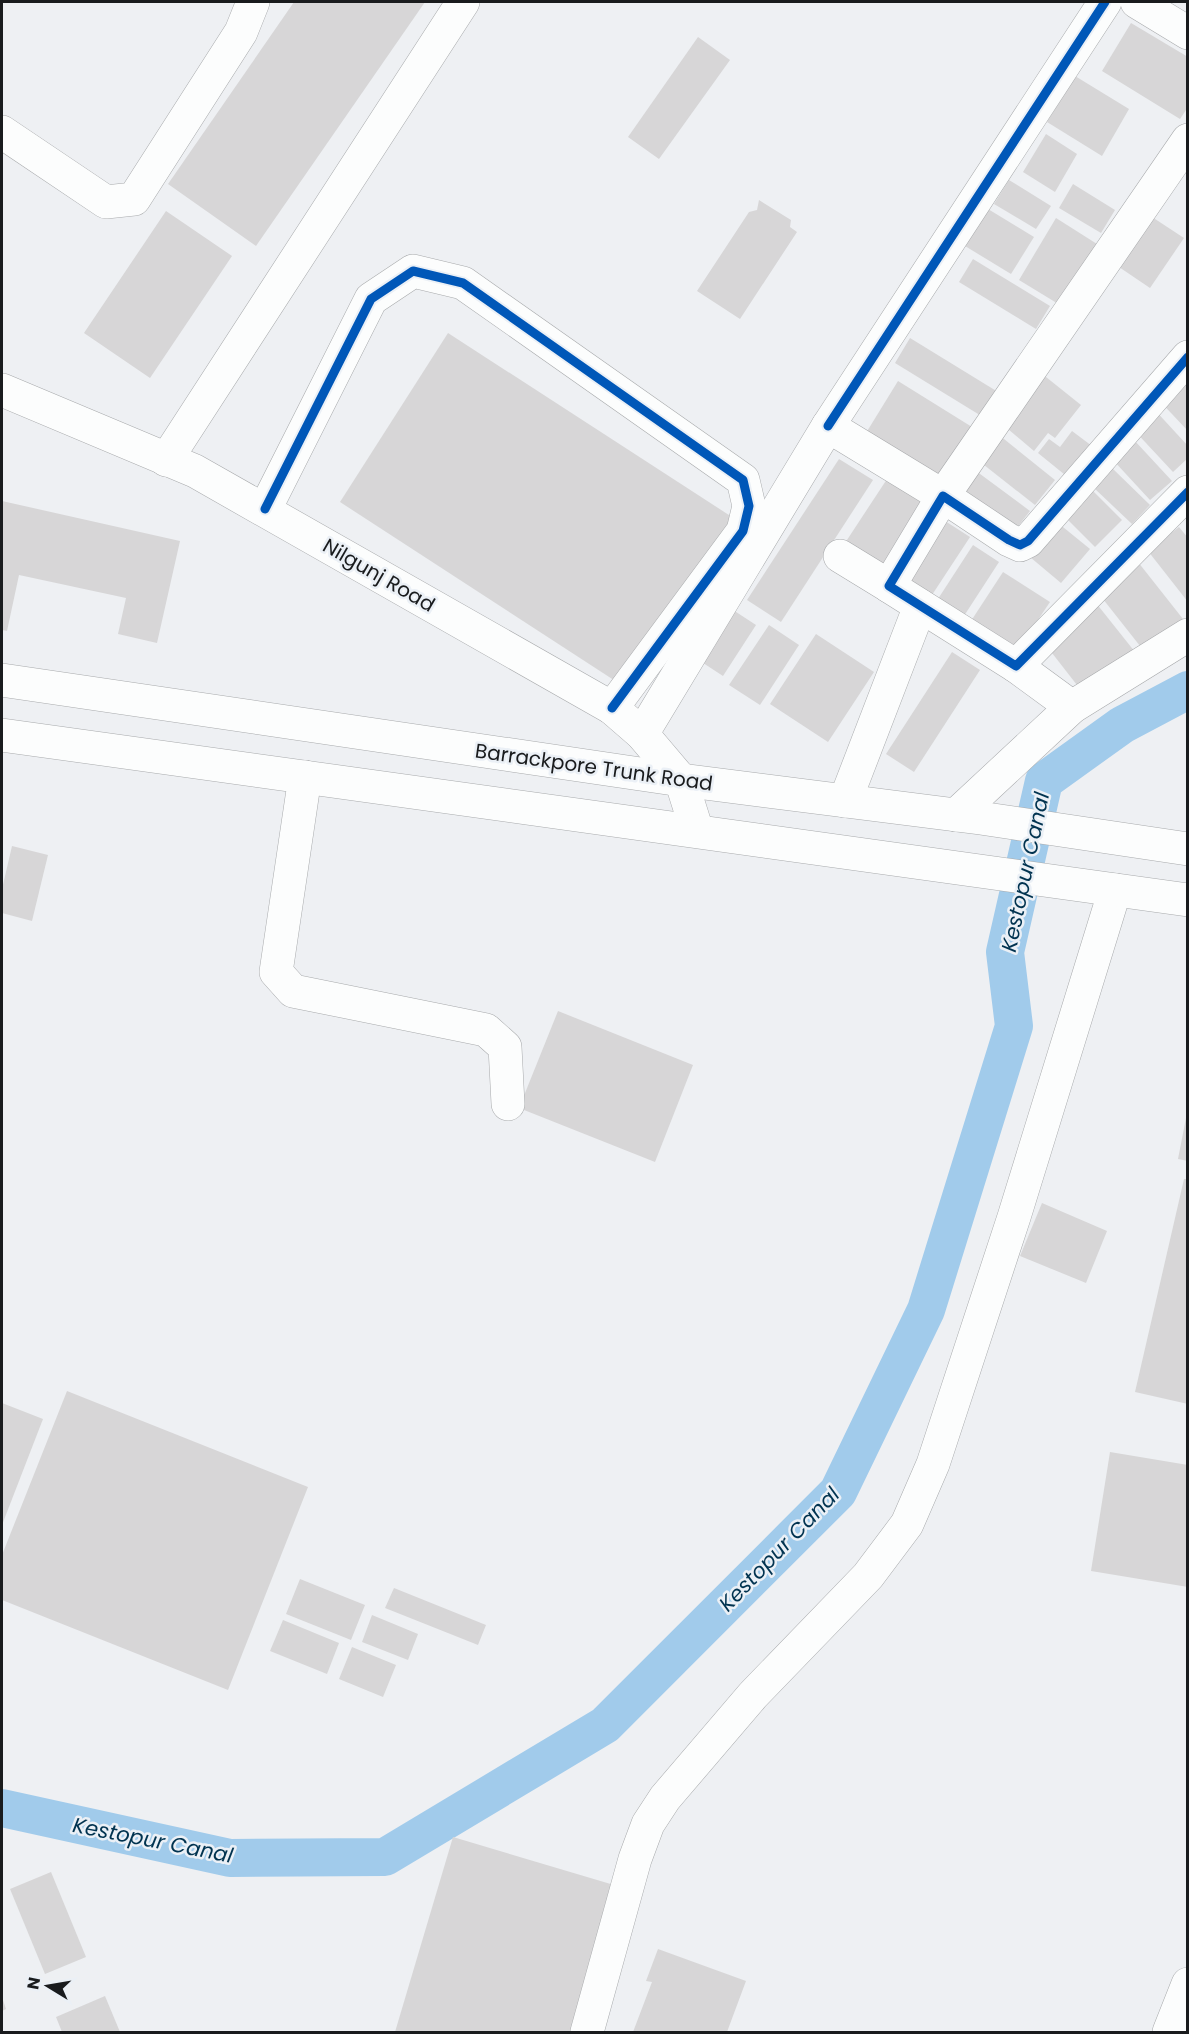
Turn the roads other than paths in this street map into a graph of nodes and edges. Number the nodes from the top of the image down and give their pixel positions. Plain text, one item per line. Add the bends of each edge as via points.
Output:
1 (253, 2) edge
2 (464, 2) edge
3 (1106, 2) edge
4 (1137, 2) edge
5 (1188, 33) edge
6 (2, 132) edge
7 (1188, 140) edge
8 (1188, 357) edge
9 (2, 390) edge
10 (828, 426) junction
11 (166, 459) junction
12 (1188, 492) edge
13 (943, 496) junction
14 (265, 509) junction
15 (840, 556) dead end
16 (889, 586) junction
17 (920, 606) junction
18 (1188, 635) edge
19 (1016, 666) junction
20 (2, 680) edge
21 (1072, 707) junction
22 (612, 708) junction
23 (642, 734) junction
24 (2, 735) edge
25 (305, 777) junction
26 (681, 780) junction
27 (844, 801) junction
28 (968, 817) junction
29 (697, 831) junction
30 (1188, 849) edge
31 (1115, 890) junction
32 (1188, 900) edge
33 (508, 1104) dead end
34 (1188, 1983) edge
35 (587, 2032) edge
36 (1169, 2032) edge

1 - 6 street via 241,32 134,199 106,202
2 - 11 street
3 - 10 street
4 - 5 street
7 - 13 street
8 - 13 street via 1028,541 1020,545 1008,540
9 - 11 street, Nilgunj Road
10 - 13 street
10 - 23 street
11 - 14 street, Nilgunj Road
12 - 19 street
13 - 16 street
14 - 22 street, Nilgunj Road
14 - 22 street via 370,299 413,271 463,283 743,480 749,506 743,531
15 - 16 street
16 - 17 street
17 - 19 street
17 - 27 street
18 - 21 street
19 - 21 street
20 - 26 street, Barrackpore Trunk Road
21 - 28 street
22 - 23 street, Nilgunj Road
23 - 26 street, Nilgunj Road
24 - 25 street
25 - 29 street
25 - 33 street via 276,972 293,991 486,1030 505,1047
26 - 27 street, Barrackpore Trunk Road
26 - 29 street, Nilgunj Road
27 - 28 street, Barrackpore Trunk Road
28 - 30 street, Barrackpore Trunk Road
29 - 31 street
31 - 32 street
31 - 35 street via 1004,1251 933,1464 907,1524 868,1576 753,1695 665,1798 648,1824
34 - 36 street

